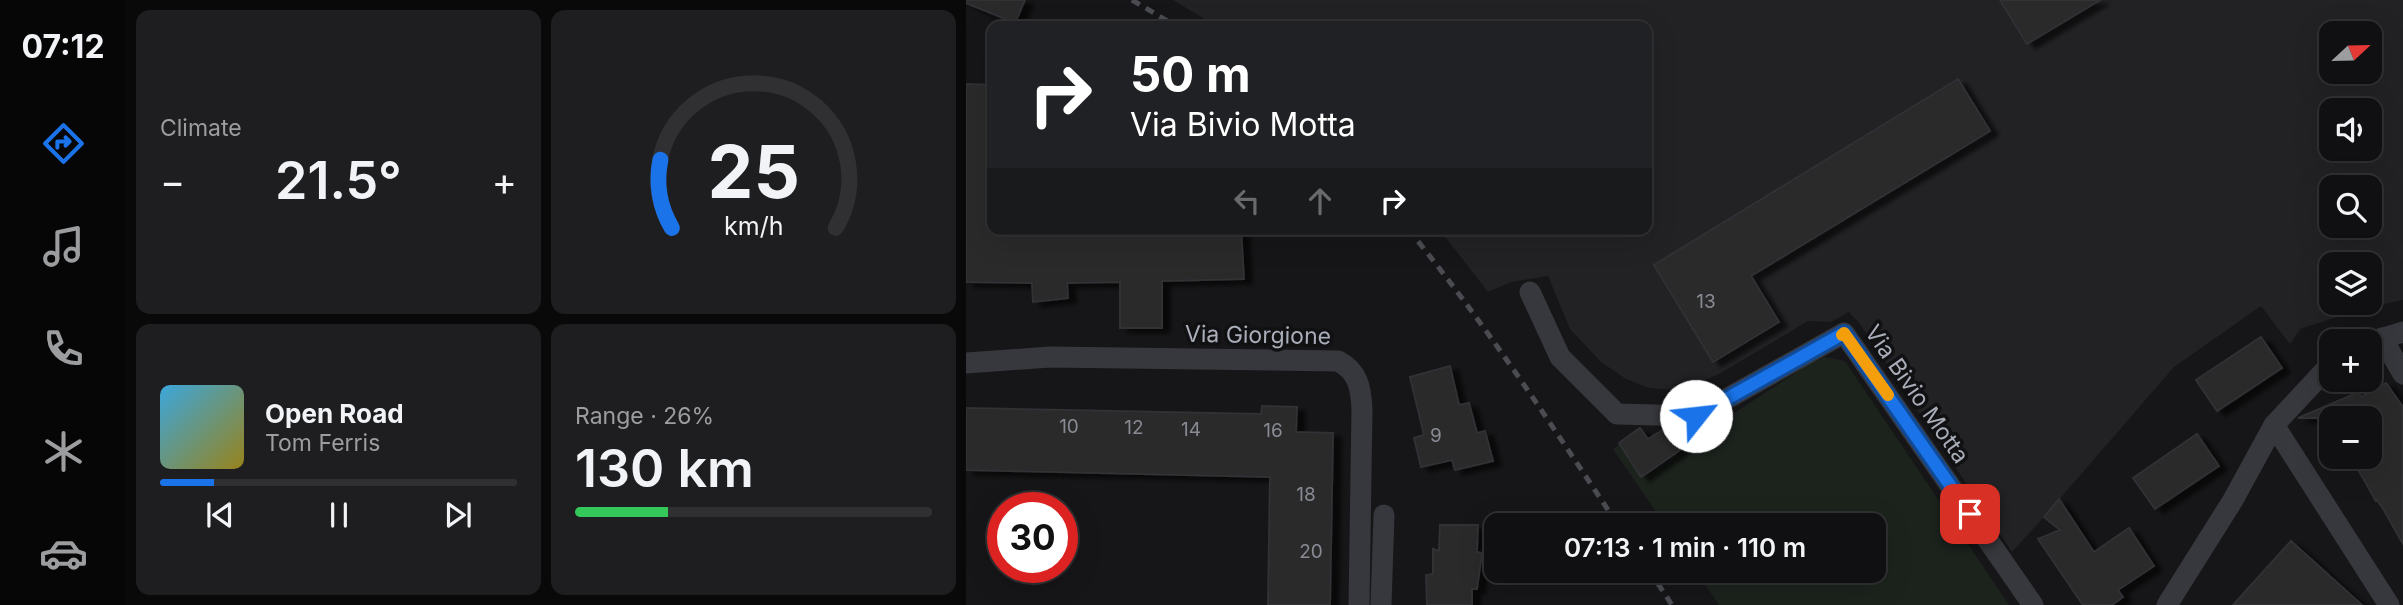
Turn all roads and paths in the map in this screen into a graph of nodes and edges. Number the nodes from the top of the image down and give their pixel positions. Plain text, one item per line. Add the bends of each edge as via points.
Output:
1 (1530, 292) dead end
2 (2403, 332) edge
3 (2382, 339) edge
4 (2382, 348) edge
5 (966, 363) edge
6 (2403, 373) edge
7 (2319, 376) edge
8 (2274, 425) junction
9 (1384, 515) dead end
10 (1359, 605) edge
11 (1381, 605) edge
12 (2033, 605) edge
13 (2167, 605) edge
14 (2389, 605) edge

1 - 12 street, Via Bivio Motta via 1560,357 1617,414 1696,416 1844,333
2 - 3 street
4 - 6 street
5 - 10 street, Via Giorgione via 1050,357 1338,361 1348,366 1357,377 1361,400
7 - 8 street
8 - 13 street
8 - 14 street
9 - 11 street

